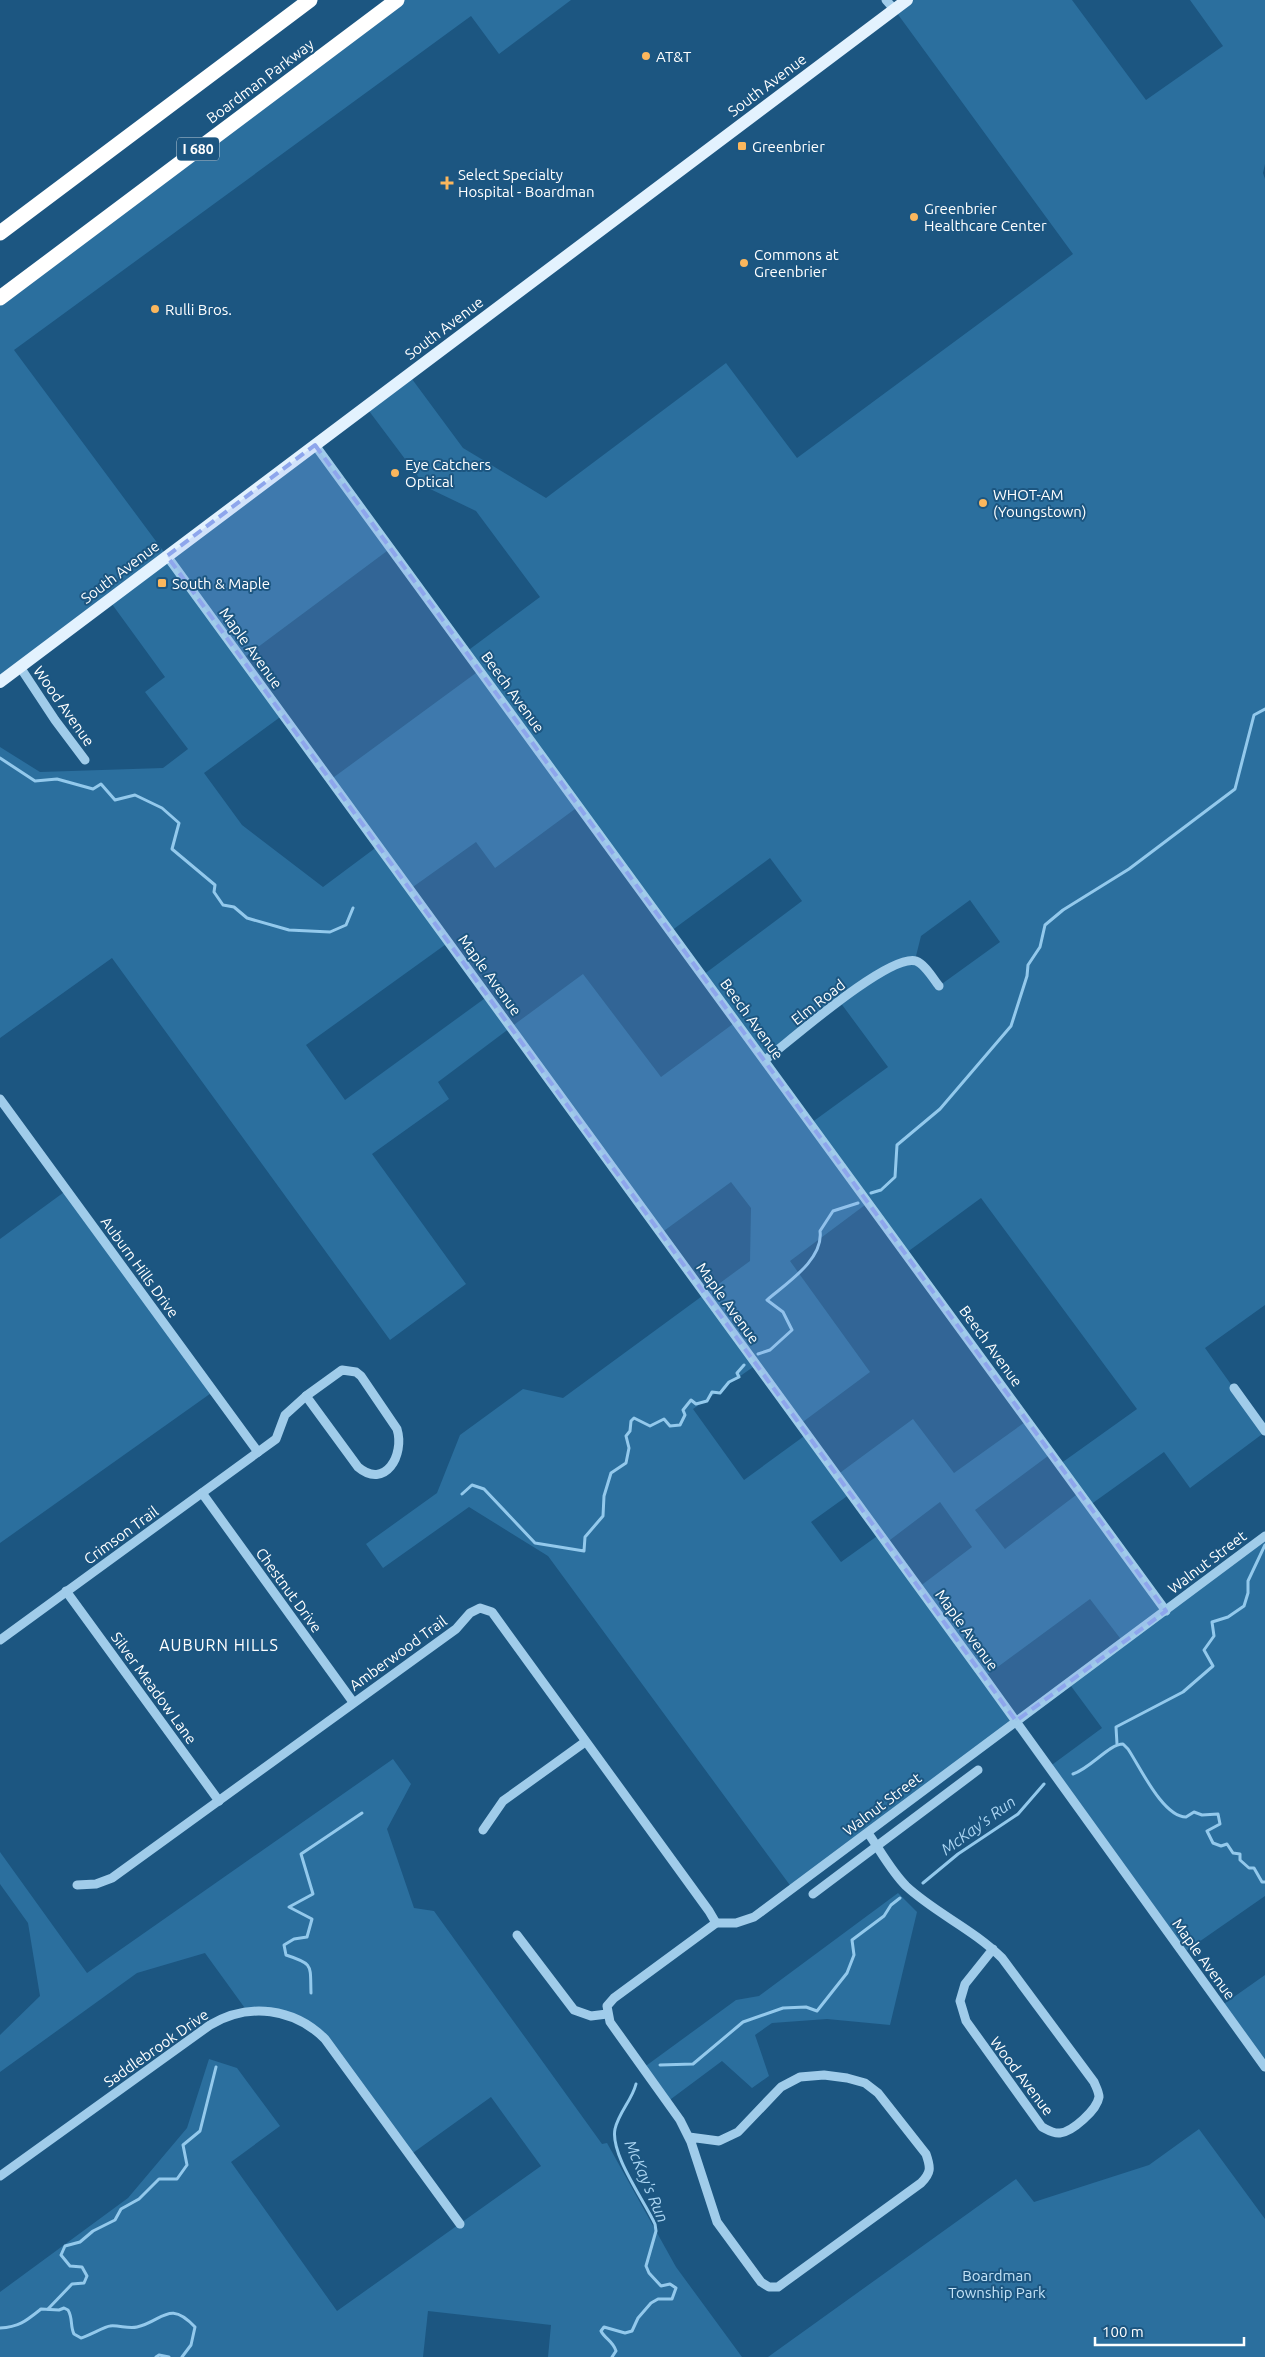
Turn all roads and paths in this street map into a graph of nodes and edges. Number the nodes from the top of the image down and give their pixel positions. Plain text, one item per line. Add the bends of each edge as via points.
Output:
1 (310, 0) edge
2 (397, 0) edge
3 (906, 0) edge
4 (890, 5) edge
5 (0, 233) edge
6 (0, 298) edge
7 (315, 445) junction
8 (167, 556) junction
9 (20, 667) junction
10 (0, 682) edge
11 (85, 760) dead end
12 (939, 986) dead end
13 (765, 1060) junction
14 (0, 1099) edge
15 (1234, 1388) dead end
16 (306, 1396) junction
17 (1265, 1431) edge
18 (258, 1452) junction
19 (202, 1493) junction
20 (1265, 1536) edge
21 (66, 1592) junction
22 (1166, 1610) junction
23 (0, 1640) edge
24 (353, 1702) junction
25 (1016, 1721) junction
26 (586, 1742) junction
27 (978, 1770) dead end
28 (219, 1801) junction
29 (483, 1830) dead end
30 (868, 1833) junction
31 (877, 1846) junction
32 (77, 1885) dead end
33 (812, 1894) dead end
34 (716, 1923) junction
35 (517, 1935) dead end
36 (993, 1949) junction
37 (607, 2014) junction
38 (1265, 2067) edge
39 (689, 2137) junction
40 (0, 2176) edge
41 (460, 2224) dead end

1 - 5 highway
2 - 6 highway, Boardman Parkway / I 680
3 - 4 main road, South Avenue
4 - 7 main road, South Avenue
7 - 8 main road, South Avenue
7 - 13 street, Beech Avenue
8 - 9 main road, South Avenue
8 - 25 street, Maple Avenue
9 - 10 main road, South Avenue
9 - 11 street, Wood Avenue
12 - 13 street, Elm Road via 920,962 915,960 890,966
13 - 22 street, Beech Avenue
14 - 18 street, Auburn Hills Drive
15 - 17 street
16 - 16 street, Crimson Trail via 336,1373 356,1372 398,1429 400,1448 394,1462 377,1475 362,1471
16 - 18 street, Crimson Trail via 285,1415 276,1439
18 - 19 street, Crimson Trail
19 - 21 street, Crimson Trail
19 - 24 street, Chestnut Drive
20 - 22 street, Walnut Street
21 - 23 street, Crimson Trail
21 - 28 street, Silver Meadow Lane
22 - 25 street, Walnut Street
24 - 26 street, Amberwood Trail via 456,1629 475,1609 485,1608 492,1612
24 - 28 street, Amberwood Trail
25 - 30 street, Walnut Street
25 - 38 street, Maple Avenue
26 - 29 street via 503,1801
26 - 34 street, Amberwood Trail
27 - 31 street
28 - 32 street, Amberwood Trail via 112,1878 96,1884
30 - 31 street, Wood Avenue
30 - 34 street, Walnut Street via 754,1917 736,1923
31 - 33 street
31 - 36 street, Wood Avenue via 904,1884
34 - 37 street via 614,1998 607,2006
35 - 37 street via 574,2010 591,2016
36 - 36 street, Wood Avenue via 965,1984 960,2001 966,2021 1042,2127 1052,2133 1062,2133 1087,2117 1100,2095 1094,2082
37 - 39 street
39 - 39 street via 719,2141 738,2132 781,2087 800,2077 847,2078 865,2083 878,2092 926,2154 929,2174 778,2287 769,2287 761,2282 717,2222
40 - 41 street, Saddlebrook Drive via 210,2025 237,2013 267,2011 299,2020 325,2039

